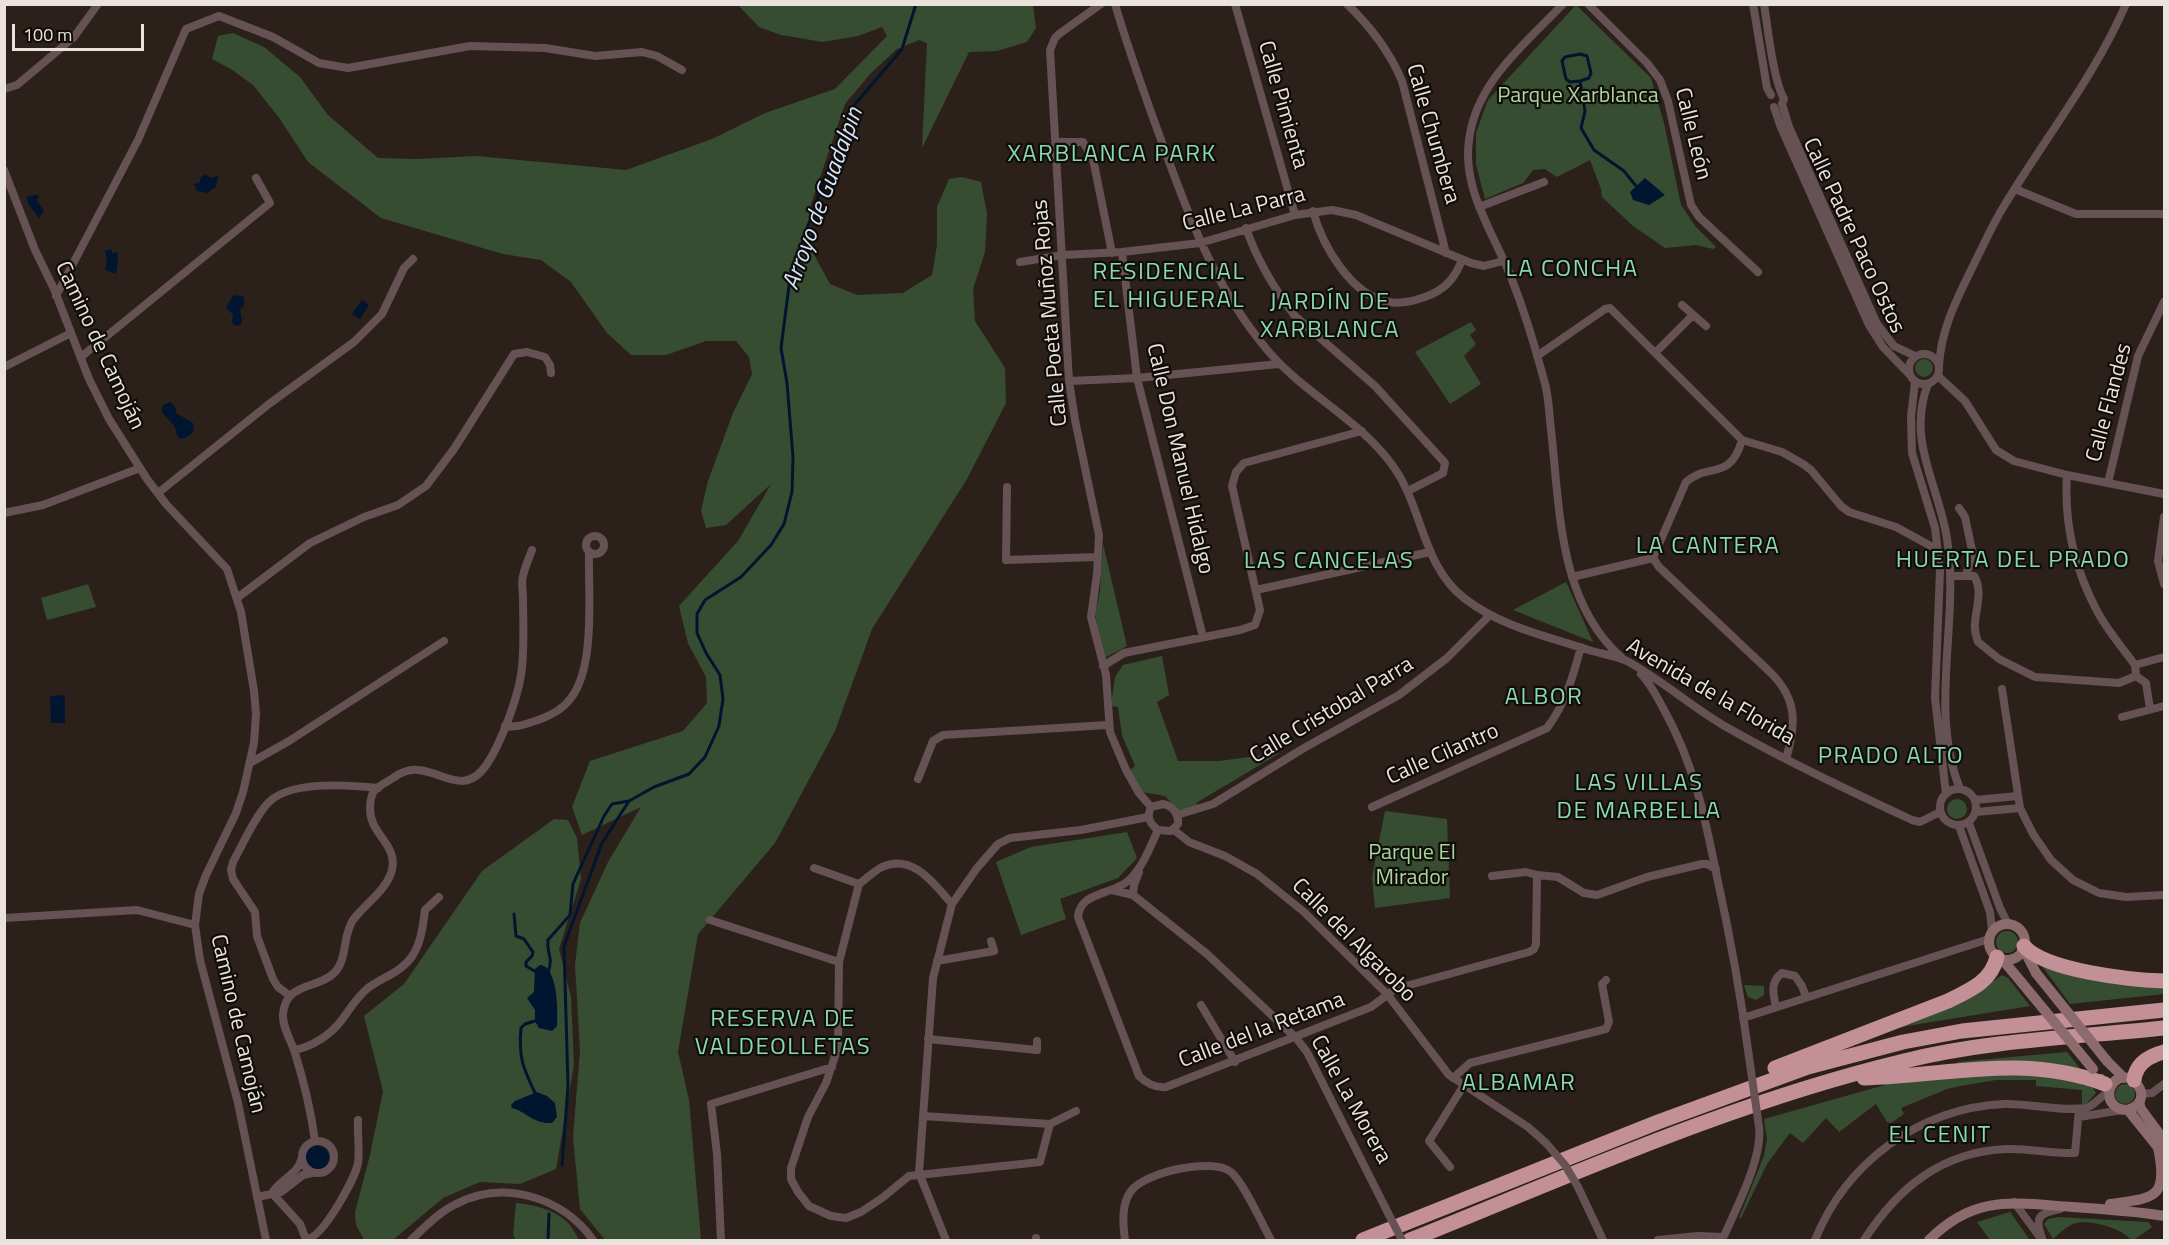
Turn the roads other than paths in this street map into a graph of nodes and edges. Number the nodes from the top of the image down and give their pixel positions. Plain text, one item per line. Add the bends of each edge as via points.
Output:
1 (98, 4) edge
2 (1101, 4) edge
3 (1115, 4) edge
4 (1235, 4) edge
5 (1347, 4) edge
6 (1563, 4) edge
7 (1588, 4) edge
8 (1753, 4) edge
9 (1764, 4) edge
10 (2126, 4) edge
11 (682, 70) dead end
12 (4, 89) edge
13 (1780, 93) junction
14 (1771, 95) junction
15 (1778, 106) junction
16 (1056, 142) junction
17 (4, 170) edge
18 (256, 178) dead end
19 (1544, 182) dead end
20 (2015, 189) junction
21 (1479, 207) junction
22 (1313, 211) junction
23 (2164, 214) edge
24 (1295, 215) junction
25 (1246, 228) junction
26 (1200, 243) junction
27 (1122, 252) junction
28 (1112, 253) junction
29 (1446, 253) junction
30 (1063, 255) junction
31 (413, 259) dead end
32 (1462, 260) junction
33 (1503, 261) junction
34 (1020, 262) dead end
35 (1758, 272) dead end
36 (56, 296) junction
37 (2164, 302) edge
38 (1682, 305) dead end
39 (1693, 315) junction
40 (1706, 326) dead end
41 (71, 333) junction
42 (1942, 340) junction
43 (1656, 352) junction
44 (1925, 353) junction
45 (1536, 356) junction
46 (1915, 356) junction
47 (81, 357) junction
48 (1279, 364) junction
49 (1939, 366) junction
50 (4, 367) edge
51 (551, 373) dead end
52 (1909, 374) junction
53 (1938, 376) junction
54 (1137, 378) junction
55 (1069, 381) junction
56 (1916, 382) junction
57 (1928, 384) junction
58 (1362, 431) junction
59 (1742, 440) junction
60 (140, 468) junction
61 (2067, 475) junction
62 (2108, 483) junction
63 (1007, 487) dead end
64 (1408, 491) junction
65 (158, 493) junction
66 (2164, 494) edge
67 (1959, 508) dead end
68 (4, 513) edge
69 (2164, 518) edge
70 (532, 550) dead end
71 (1938, 550) junction
72 (589, 552) dead end
73 (1430, 552) junction
74 (1098, 557) junction
75 (1653, 558) junction
76 (1966, 575) junction
77 (1951, 576) junction
78 (1572, 577) junction
79 (2164, 584) edge
80 (1256, 590) junction
81 (237, 598) junction
82 (1490, 615) junction
83 (1203, 637) junction
84 (444, 641) dead end
85 (1581, 647) junction
86 (2164, 657) edge
87 (1627, 661) junction
88 (2135, 665) junction
89 (1103, 666) junction
90 (2136, 676) junction
91 (2002, 689) dead end
92 (2164, 706) edge
93 (2150, 709) junction
94 (2122, 717) dead end
95 (1108, 725) junction
96 (505, 726) junction
97 (1786, 759) junction
98 (250, 763) junction
99 (918, 779) dead end
100 (378, 788) junction
101 (1960, 789) junction
102 (1946, 794) junction
103 (2018, 796) junction
104 (1975, 800) junction
105 (1372, 807) dead end
106 (2020, 808) junction
107 (1149, 812) junction
108 (1940, 812) junction
109 (1977, 812) junction
110 (1177, 815) junction
111 (1969, 823) junction
112 (1959, 826) junction
113 (1158, 830) junction
114 (1174, 830) junction
115 (814, 868) dead end
116 (1716, 869) junction
117 (1138, 870) junction
118 (1537, 875) junction
119 (1492, 876) dead end
120 (858, 884) junction
121 (1112, 890) junction
122 (1133, 895) junction
123 (2164, 895) edge
124 (439, 897) dead end
125 (951, 904) junction
126 (4, 918) edge
127 (710, 920) dead end
128 (2008, 924) junction
129 (195, 925) junction
130 (1990, 935) junction
131 (991, 941) dead end
132 (2024, 947) junction
133 (1999, 958) junction
134 (937, 961) junction
135 (839, 962) junction
136 (1606, 980) dead end
137 (2164, 981) edge
138 (1387, 994) junction
139 (291, 996) junction
140 (1806, 997) junction
141 (1201, 1005) dead end
142 (1776, 1007) junction
143 (2164, 1010) edge
144 (1743, 1018) junction
145 (2164, 1028) edge
146 (1296, 1038) junction
147 (928, 1039) junction
148 (1037, 1041) dead end
149 (294, 1050) junction
150 (2164, 1052) edge
151 (1235, 1062) junction
152 (832, 1067) junction
153 (1453, 1077) junction
154 (1834, 1079) junction
155 (2129, 1079) junction
156 (2164, 1084) edge
157 (1464, 1085) junction
158 (2107, 1087) junction
159 (1718, 1098) junction
160 (2140, 1098) junction
161 (2125, 1110) junction
162 (1076, 1111) dead end
163 (2079, 1113) junction
164 (923, 1116) junction
165 (358, 1120) dead end
166 (1050, 1124) junction
167 (315, 1141) junction
168 (2162, 1148) edge
169 (301, 1160) junction
170 (1450, 1167) dead end
171 (313, 1173) junction
172 (919, 1173) junction
173 (272, 1193) junction
174 (2164, 1195) edge
175 (257, 1197) junction
176 (2014, 1202) junction
177 (2070, 1206) junction
178 (2084, 1207) junction
179 (2122, 1210) junction
180 (2164, 1216) edge
181 (1722, 1239) edge
182 (2043, 1239) edge
183 (266, 1240) edge
184 (411, 1240) edge
185 (593, 1240) edge
186 (721, 1240) edge
187 (946, 1240) edge
188 (1125, 1240) edge
189 (1271, 1240) edge
190 (1363, 1240) edge
191 (1401, 1240) edge
192 (1410, 1240) edge
193 (1603, 1240) edge
194 (1658, 1240) edge
195 (1815, 1240) edge
196 (1864, 1240) edge
197 (1929, 1240) edge

1 - 12 street via 74,37 17,85
2 - 16 street, Calle Poeta Muñoz Rojas via 1059,34 1050,50
3 - 26 street, Avenida de la Florida
4 - 24 street, Calle Pimienta
5 - 29 street, Calle Chumbera via 1375,33 1402,81
6 - 21 street via 1493,79 1477,108 1468,142 1468,165
7 - 35 street, Calle León via 1660,80 1690,205
8 - 14 street
9 - 13 street
10 - 20 street via 2116,28
11 - 36 street via 642,51 595,56 545,48 470,46 348,68 319,63 273,38 219,16 186,29 138,140
13 - 14 street
13 - 15 street via 1784,99
14 - 15 street via 1769,102
15 - 46 street, Calle Padre Paco Ostos via 1872,313 1894,346
15 - 52 street, Calle Padre Paco Ostos via 1779,125 1869,325 1883,347
16 - 28 street via 1083,142 1093,159
16 - 30 street, Calle Poeta Muñoz Rojas
17 - 36 street, Camino de Camoján
18 - 47 street via 270,203
19 - 21 street
20 - 23 street via 2076,214
20 - 42 street via 1954,304
21 - 33 street
22 - 24 street, Calle La Parra
22 - 29 street, Calle La Parra via 1356,215
22 - 32 street via 1321,237 1346,275 1382,300 1398,302 1430,295 1454,279
24 - 25 street, Calle La Parra
25 - 26 street, Calle La Parra
25 - 64 street via 1259,258 1295,316 1375,386 1445,463 1443,473
26 - 27 street, Calle La Parra
26 - 48 street, Avenida de la Florida via 1237,308
27 - 28 street, Calle La Parra
27 - 54 street, Calle Don Manuel Hidalgo
28 - 30 street, Calle La Parra
29 - 32 street, Calle La Parra
30 - 34 street, Calle La Parra
30 - 55 street, Calle Poeta Muñoz Rojas
31 - 65 street via 404,268 382,314 360,337
32 - 33 street, Calle La Parra via 1484,266
33 - 45 street
36 - 41 street, Camino de Camoján
37 - 62 street, Calle Flandes via 2138,356
38 - 39 street
39 - 40 street
39 - 43 street
41 - 47 street, Camino de Camoján
41 - 50 street
42 - 44 street
42 - 49 street
43 - 45 street via 1608,308
43 - 59 street
44 - 46 street
44 - 49 street via 1934,357
45 - 78 street via 1545,382 1564,544
46 - 52 street via 1909,364
47 - 60 street, Camino de Camoján via 108,419
48 - 54 street
48 - 58 street, Avenida de la Florida
49 - 53 street
51 - 81 street via 545,357 527,352 514,354 426,486 398,505 310,543
52 - 56 street
53 - 57 street
53 - 61 street via 1965,401 1996,450 2014,461
54 - 55 street
54 - 83 street, Calle Don Manuel Hidalgo
55 - 74 street, Calle Poeta Muñoz Rojas via 1099,535
56 - 57 street
56 - 71 street via 1912,453
57 - 77 street via 1921,446 1945,527
58 - 64 street, Avenida de la Florida via 1391,463
58 - 80 street via 1244,463 1236,472 1232,486
59 - 71 street via 1782,452 1803,464 1850,512 1896,527
59 - 75 street via 1728,465 1686,482
60 - 65 street, Camino de Camoján
60 - 68 street via 43,505
61 - 62 street
61 - 88 street via 2070,534 2086,588 2096,610
62 - 66 street
63 - 74 street via 1006,560
64 - 73 street, Avenida de la Florida
65 - 81 street, Camino de Camoján via 227,569
67 - 76 street via 1965,517 1973,555
69 - 79 street via 2158,561
70 - 96 street via 522,577 521,676
71 - 102 street via 1941,584 1935,698
72 - 96 street via 589,625 576,692 555,713 516,728
73 - 80 street
73 - 82 street, Avenida de la Florida via 1451,586
74 - 89 street, Calle Poeta Muñoz Rojas via 1090,617
75 - 78 street
75 - 97 street via 1784,687 1794,718
76 - 77 street
76 - 90 street via 1974,576 1978,583 1978,642 1999,659 2035,677 2119,683
77 - 101 street via 1946,705
78 - 87 street via 1605,641
80 - 83 street via 1260,610 1255,625
81 - 98 street, Camino de Camoján via 254,691
82 - 85 street, Avenida de la Florida
82 - 110 street, Calle Cristobal Parra via 1447,658 1399,695 1213,804
83 - 89 street via 1124,653
84 - 98 street
85 - 87 street, Avenida de la Florida
85 - 105 street, Calle Cilantro via 1560,711 1547,728
86 - 88 street
87 - 97 street, Avenida de la Florida via 1725,726
87 - 116 street via 1650,686 1685,752 1703,806
88 - 90 street
89 - 95 street, Calle Poeta Muñoz Rojas
90 - 93 street via 2146,683
91 - 103 street
92 - 93 street
93 - 94 street
95 - 99 street via 943,735 933,741
95 - 107 street, Calle Poeta Muñoz Rojas
96 - 100 street via 487,763 468,780 447,780 416,770 403,772
97 - 108 street, Avenida de la Florida via 1920,822
98 - 129 street, Camino de Camoján via 236,813 199,894
100 - 139 street via 372,798 370,818 392,852 390,877 353,921 338,968 331,976
100 - 139 street via 302,788 274,797 233,862 233,879 255,912 257,936 273,978
101 - 102 street
101 - 104 street
102 - 108 street
103 - 104 street
103 - 106 street
104 - 109 street
106 - 109 street
106 - 123 street via 2051,860 2073,880 2099,892 2127,897
107 - 110 street via 1158,804 1167,804
107 - 113 street via 1151,825
107 - 125 street via 1081,830 1010,838 998,844
108 - 112 street via 1945,821
109 - 111 street
110 - 114 street
111 - 112 street
111 - 128 street
112 - 130 street via 1990,912
113 - 114 street
113 - 117 street
114 - 138 street, Calle del Algarobo via 1189,842 1257,874 1304,912
115 - 120 street
116 - 118 street via 1702,864 1647,877 1597,895 1558,877
116 - 144 street
117 - 121 street via 1130,880
117 - 122 street
118 - 119 street via 1519,872
118 - 138 street, Calle del la Retama via 1534,949
120 - 125 street via 882,867 899,863 928,877
120 - 135 street
121 - 122 street, Calle La Morera
121 - 151 street, Calle del la Retama via 1088,898 1078,917 1139,1076 1151,1086 1166,1087
122 - 146 street, Calle La Morera via 1207,954
124 - 149 street via 425,910 417,947 404,966 360,995 325,1036
125 - 134 street
126 - 129 street via 137,910
127 - 135 street
128 - 130 main road via 1996,927
128 - 132 main road via 2023,934
129 - 175 street, Camino de Camoján
130 - 133 main road via 1990,948
130 - 140 street
131 - 134 street via 994,951
132 - 133 main road via 2013,959
132 - 137 highway via 2036,956 2082,971
132 - 155 main road, bridge via 2036,973 2107,1061
133 - 158 main road, bridge
133 - 159 highway via 1989,975 1974,988 1948,1001 1738,1082
134 - 147 street
135 - 152 street via 838,1047
136 - 153 street via 1602,984 1609,1022 1606,1029 1470,1063
138 - 146 street, Calle del la Retama via 1371,1007
138 - 153 street, Calle del Algarobo
139 - 149 street via 283,1017
140 - 142 street
140 - 142 street via 1795,976 1782,973 1773,986
141 - 151 street
142 - 144 street
143 - 159 highway via 2008,1025 1903,1042 1808,1066
144 - 181 street, bridge via 1760,1142
145 - 154 highway via 1962,1049
146 - 151 street, Calle del la Retama
146 - 191 street, Calle La Morera, bridge via 1307,1052
147 - 148 street via 1037,1050
147 - 164 street
149 - 167 street
150 - 155 highway via 2139,1065
152 - 172 street via 808,1117 791,1168 791,1179 809,1206 846,1218
152 - 186 street via 711,1104
153 - 157 street, Calle del Algarobo
154 - 158 highway via 2030,1067 2059,1070
154 - 192 highway via 1734,1111
155 - 158 main road
155 - 160 main road via 2138,1084
156 - 160 street
157 - 170 street via 1429,1141
157 - 193 street, Calle del Algarobo, bridge via 1546,1143 1578,1187
158 - 161 main road via 2113,1105
158 - 163 street
159 - 190 highway
160 - 161 main road via 2133,1108
160 - 168 main road via 2141,1109
161 - 163 street
161 - 168 main road
162 - 166 street
163 - 195 street via 2019,1104 1990,1105 1947,1115 1911,1130 1849,1181
163 - 196 street via 2075,1153 2006,1149 1949,1162 1905,1189 1885,1209
164 - 166 street
164 - 172 street
165 - 173 street via 354,1177 314,1237 305,1237 300,1224
166 - 172 street via 1040,1162
167 - 169 street via 305,1147
167 - 171 street via 330,1147 334,1160 327,1171
168 - 178 main road via 2163,1173 2154,1196
169 - 171 street
169 - 173 street via 298,1168
171 - 173 street via 303,1175 281,1192
172 - 187 street
173 - 175 street
174 - 179 main road via 2151,1203
175 - 183 street, Camino de Camoján
176 - 177 main road
176 - 182 street
176 - 197 main road via 1966,1214
177 - 178 main road
177 - 182 street via 2040,1216 2037,1224
178 - 179 main road
179 - 180 main road
181 - 194 street via 1698,1236
184 - 185 street via 451,1206 498,1192 514,1192 558,1207
188 - 189 street via 1125,1205 1138,1183 1173,1170 1209,1166 1223,1167 1237,1179

